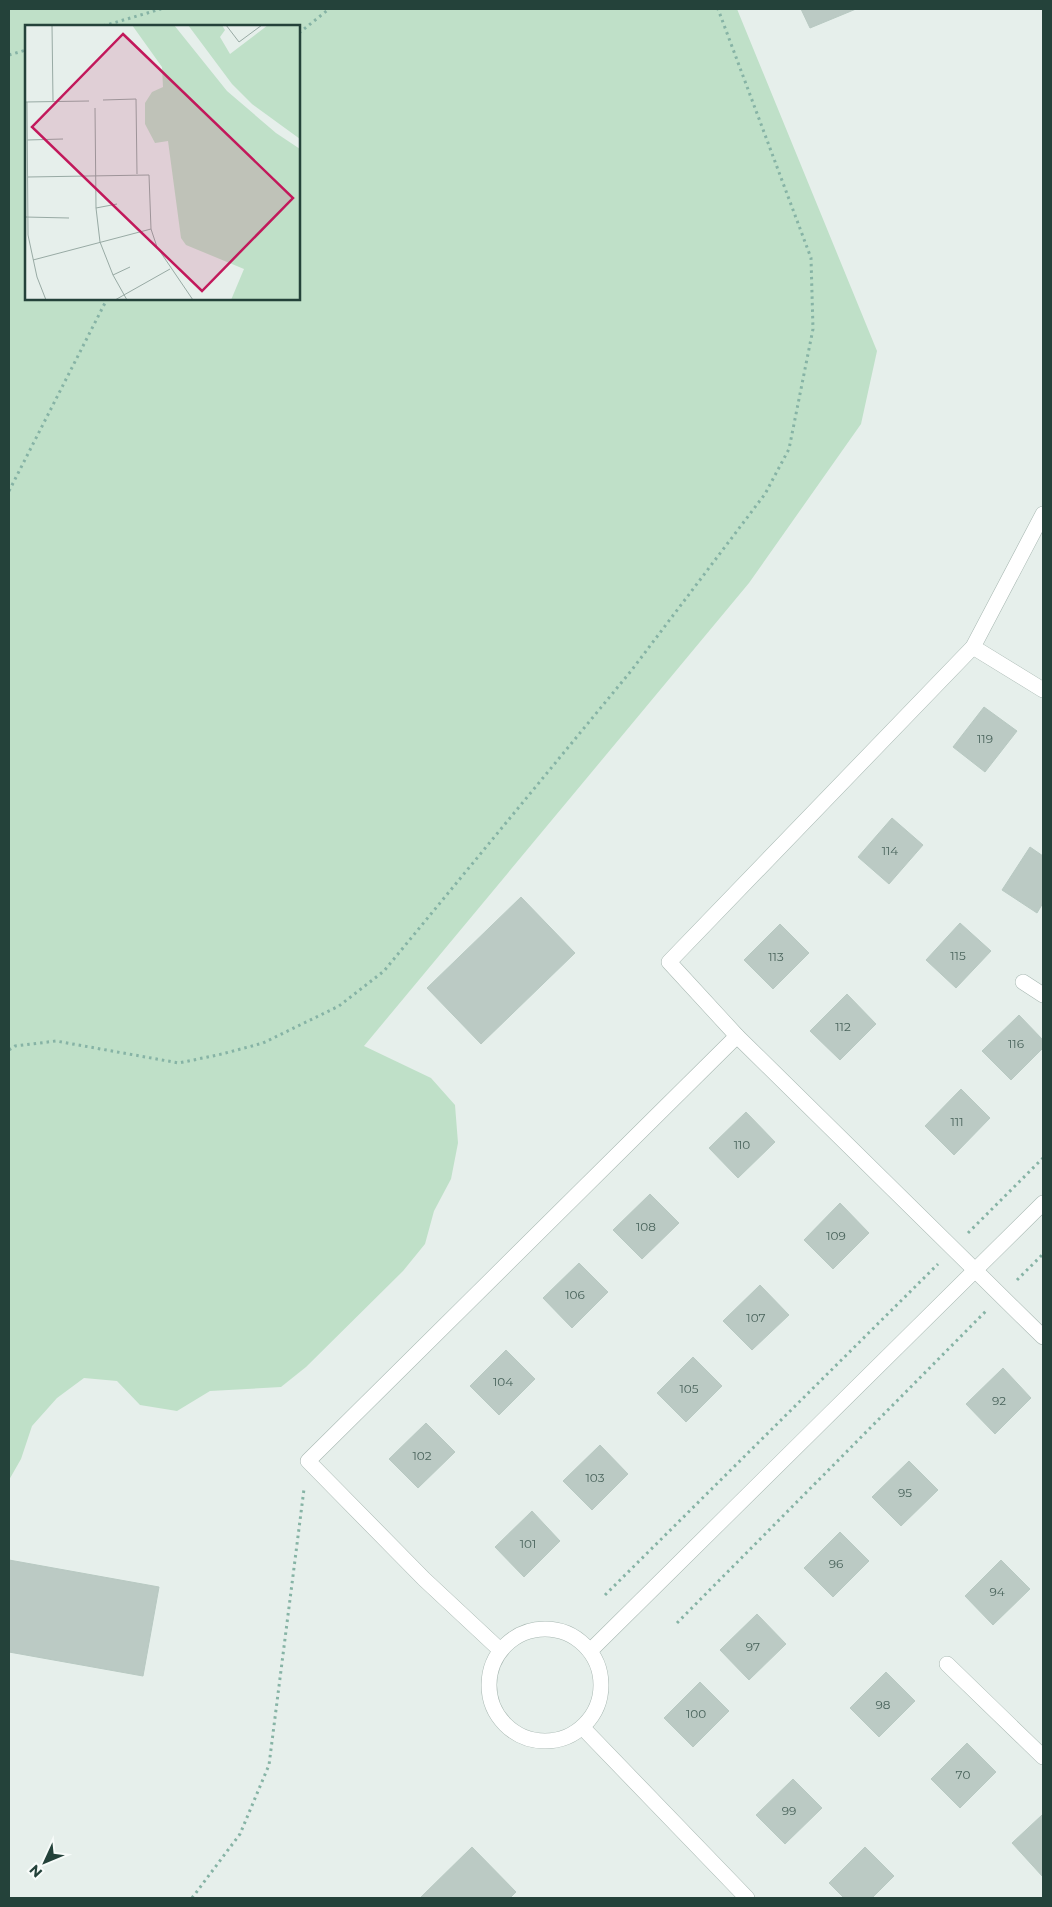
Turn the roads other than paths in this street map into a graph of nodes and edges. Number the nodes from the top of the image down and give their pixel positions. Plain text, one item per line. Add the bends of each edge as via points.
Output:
1 (1043, 514) edge
2 (973, 647) junction
3 (1043, 690) edge
4 (1023, 982) dead end
5 (1043, 995) edge
6 (737, 1036) junction
7 (1043, 1203) edge
8 (974, 1270) junction
9 (1043, 1337) edge
10 (499, 1649) junction
11 (591, 1650) junction
12 (947, 1664) dead end
13 (583, 1728) junction
14 (1043, 1757) edge
15 (747, 1898) edge

1 - 2 street
2 - 3 street
2 - 6 street via 669,962
4 - 5 street
6 - 8 street
6 - 10 street via 308,1461 424,1579
7 - 8 street
8 - 9 street
8 - 11 street
10 - 11 street via 527,1629 536,1629 562,1630
10 - 13 street via 487,1681 495,1713 520,1736 552,1742
11 - 13 street via 602,1676 599,1705
12 - 14 street
13 - 15 street

